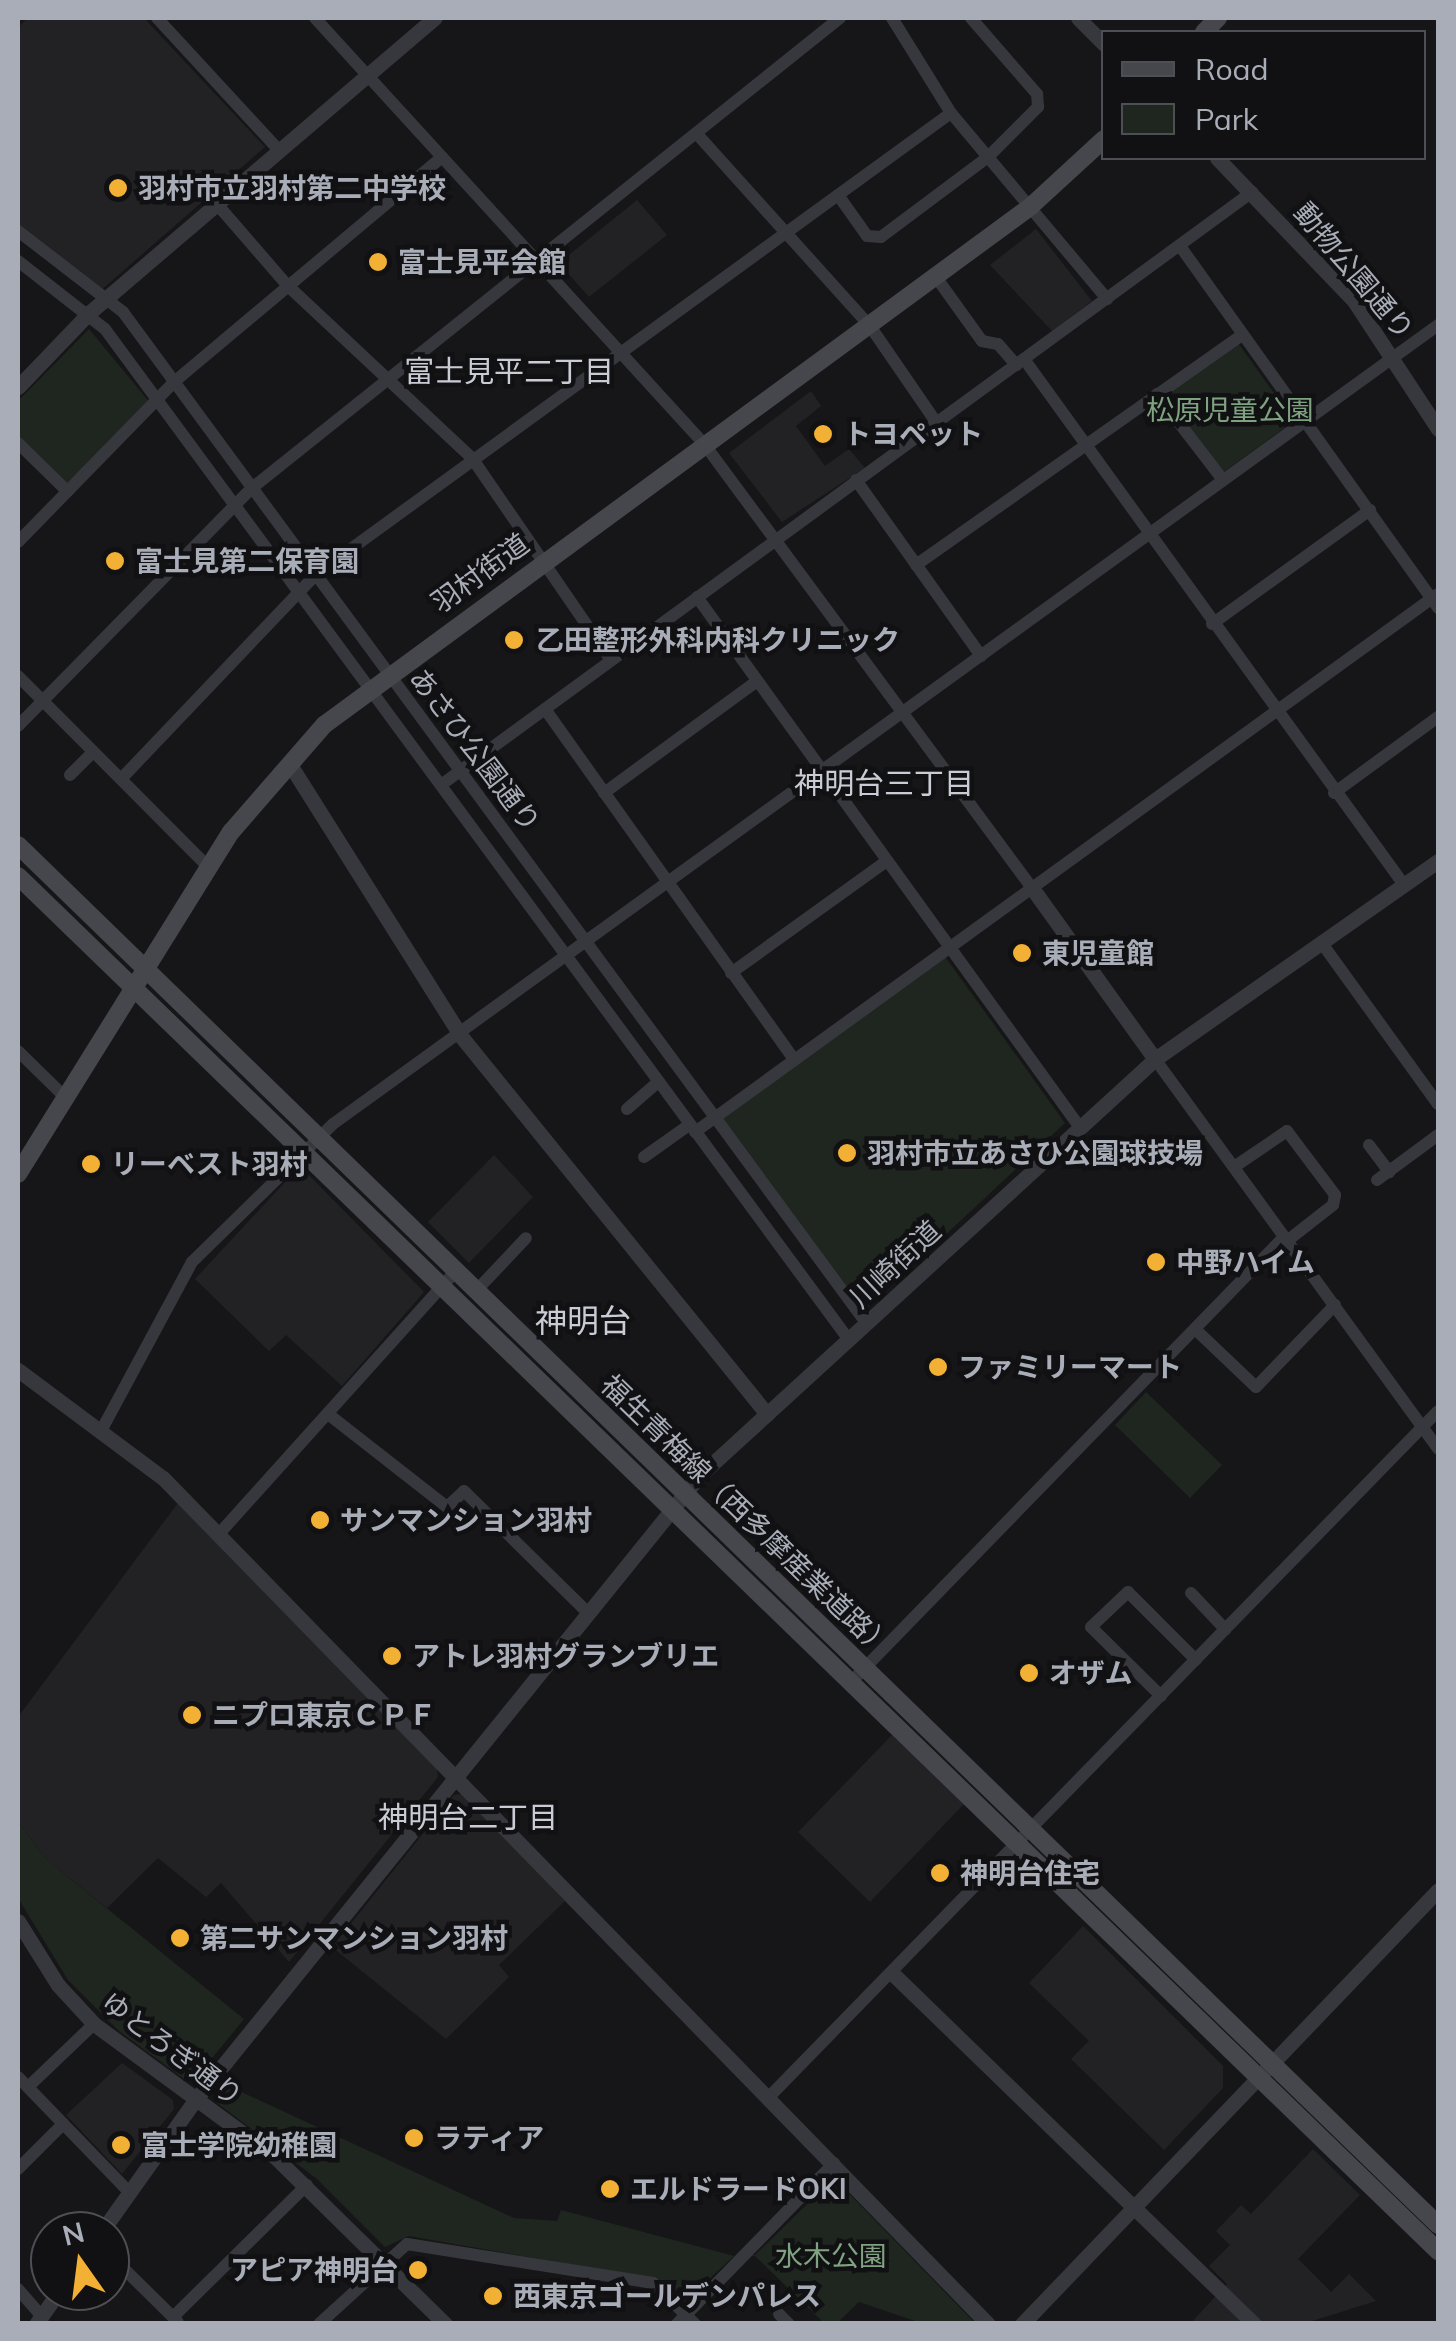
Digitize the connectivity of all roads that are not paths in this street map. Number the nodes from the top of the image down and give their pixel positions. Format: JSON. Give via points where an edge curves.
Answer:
{"nodes":[{"id":1,"x":157,"y":18,"type":"edge"},
{"id":2,"x":314,"y":18,"type":"edge"},
{"id":3,"x":434,"y":18,"type":"edge"},
{"id":4,"x":840,"y":18,"type":"edge"},
{"id":5,"x":892,"y":18,"type":"edge"},
{"id":6,"x":971,"y":18,"type":"edge"},
{"id":7,"x":1078,"y":18,"type":"edge"},
{"id":8,"x":1101,"y":41,"type":"edge"},
{"id":9,"x":368,"y":74,"type":"junction"},
{"id":10,"x":951,"y":113,"type":"junction"},
{"id":11,"x":696,"y":134,"type":"junction"},
{"id":12,"x":1101,"y":142,"type":"edge"},
{"id":13,"x":279,"y":150,"type":"junction"},
{"id":14,"x":988,"y":157,"type":"junction"},
{"id":15,"x":441,"y":158,"type":"junction"},
{"id":16,"x":1219,"y":160,"type":"edge"},
{"id":17,"x":1252,"y":192,"type":"junction"},
{"id":18,"x":838,"y":196,"type":"junction"},
{"id":19,"x":216,"y":203,"type":"junction"},
{"id":20,"x":1030,"y":208,"type":"junction"},
{"id":21,"x":18,"y":231,"type":"edge"},
{"id":22,"x":786,"y":233,"type":"junction"},
{"id":23,"x":1180,"y":246,"type":"junction"},
{"id":24,"x":535,"y":260,"type":"junction"},
{"id":25,"x":18,"y":261,"type":"edge"},
{"id":26,"x":936,"y":277,"type":"junction"},
{"id":27,"x":287,"y":285,"type":"junction"},
{"id":28,"x":106,"y":298,"type":"junction"},
{"id":29,"x":1107,"y":299,"type":"junction"},
{"id":30,"x":90,"y":313,"type":"junction"},
{"id":31,"x":1438,"y":325,"type":"edge"},
{"id":32,"x":870,"y":326,"type":"junction"},
{"id":33,"x":1242,"y":334,"type":"junction"},
{"id":34,"x":622,"y":352,"type":"junction"},
{"id":35,"x":1394,"y":356,"type":"junction"},
{"id":36,"x":1020,"y":362,"type":"junction"},
{"id":37,"x":386,"y":379,"type":"junction"},
{"id":38,"x":174,"y":382,"type":"junction"},
{"id":39,"x":18,"y":387,"type":"edge"},
{"id":40,"x":1157,"y":394,"type":"junction"},
{"id":41,"x":158,"y":400,"type":"junction"},
{"id":42,"x":1305,"y":420,"type":"junction"},
{"id":43,"x":936,"y":422,"type":"junction"},
{"id":44,"x":1438,"y":429,"type":"edge"},
{"id":45,"x":18,"y":442,"type":"edge"},
{"id":46,"x":705,"y":445,"type":"junction"},
{"id":47,"x":1085,"y":445,"type":"junction"},
{"id":48,"x":472,"y":458,"type":"junction"},
{"id":49,"x":856,"y":480,"type":"junction"},
{"id":50,"x":1223,"y":480,"type":"junction"},
{"id":51,"x":252,"y":488,"type":"junction"},
{"id":52,"x":67,"y":491,"type":"junction"},
{"id":53,"x":234,"y":504,"type":"junction"},
{"id":54,"x":1370,"y":510,"type":"junction"},
{"id":55,"x":1148,"y":534,"type":"junction"},
{"id":56,"x":774,"y":539,"type":"junction"},
{"id":57,"x":18,"y":542,"type":"edge"},
{"id":58,"x":542,"y":562,"type":"junction"},
{"id":59,"x":916,"y":565,"type":"junction"},
{"id":60,"x":316,"y":576,"type":"junction"},
{"id":61,"x":298,"y":592,"type":"junction"},
{"id":62,"x":697,"y":597,"type":"junction"},
{"id":63,"x":1437,"y":600,"type":"edge"},
{"id":64,"x":1212,"y":624,"type":"junction"},
{"id":65,"x":981,"y":656,"type":"junction"},
{"id":66,"x":610,"y":659,"type":"junction"},
{"id":67,"x":18,"y":676,"type":"edge"},
{"id":68,"x":388,"y":676,"type":"junction"},
{"id":69,"x":757,"y":681,"type":"junction"},
{"id":70,"x":370,"y":690,"type":"junction"},
{"id":71,"x":43,"y":700,"type":"junction"},
{"id":72,"x":546,"y":709,"type":"junction"},
{"id":73,"x":1274,"y":711,"type":"junction"},
{"id":74,"x":904,"y":714,"type":"junction"},
{"id":75,"x":1438,"y":718,"type":"edge"},
{"id":76,"x":18,"y":726,"type":"edge"},
{"id":77,"x":93,"y":752,"type":"junction"},
{"id":78,"x":289,"y":763,"type":"junction"},
{"id":79,"x":461,"y":772,"type":"junction"},
{"id":80,"x":823,"y":772,"type":"junction"},
{"id":81,"x":70,"y":775,"type":"dead end"},
{"id":82,"x":121,"y":779,"type":"junction"},
{"id":83,"x":442,"y":786,"type":"junction"},
{"id":84,"x":604,"y":792,"type":"junction"},
{"id":85,"x":1334,"y":792,"type":"junction"},
{"id":86,"x":18,"y":845,"type":"edge"},
{"id":87,"x":887,"y":861,"type":"junction"},
{"id":88,"x":1438,"y":861,"type":"edge"},
{"id":89,"x":208,"y":868,"type":"junction"},
{"id":90,"x":18,"y":876,"type":"edge"},
{"id":91,"x":668,"y":884,"type":"junction"},
{"id":92,"x":1404,"y":885,"type":"junction"},
{"id":93,"x":1032,"y":888,"type":"junction"},
{"id":94,"x":1321,"y":942,"type":"junction"},
{"id":95,"x":586,"y":944,"type":"junction"},
{"id":96,"x":949,"y":946,"type":"junction"},
{"id":97,"x":568,"y":958,"type":"junction"},
{"id":98,"x":147,"y":968,"type":"junction"},
{"id":99,"x":732,"y":973,"type":"junction"},
{"id":100,"x":133,"y":990,"type":"junction"},
{"id":101,"x":460,"y":1035,"type":"junction"},
{"id":102,"x":18,"y":1051,"type":"edge"},
{"id":103,"x":1154,"y":1058,"type":"junction"},
{"id":104,"x":794,"y":1060,"type":"junction"},
{"id":105,"x":657,"y":1083,"type":"junction"},
{"id":106,"x":65,"y":1097,"type":"junction"},
{"id":107,"x":1438,"y":1104,"type":"edge"},
{"id":108,"x":627,"y":1109,"type":"dead end"},
{"id":109,"x":714,"y":1118,"type":"junction"},
{"id":110,"x":1079,"y":1126,"type":"junction"},
{"id":111,"x":692,"y":1129,"type":"junction"},
{"id":112,"x":1438,"y":1135,"type":"edge"},
{"id":113,"x":311,"y":1144,"type":"junction"},
{"id":114,"x":1369,"y":1145,"type":"dead end"},
{"id":115,"x":644,"y":1157,"type":"dead end"},
{"id":116,"x":1234,"y":1167,"type":"junction"},
{"id":117,"x":18,"y":1174,"type":"edge"},
{"id":118,"x":526,"y":1238,"type":"dead end"},
{"id":119,"x":1286,"y":1239,"type":"junction"},
{"id":120,"x":449,"y":1278,"type":"junction"},
{"id":121,"x":475,"y":1292,"type":"junction"},
{"id":122,"x":1336,"y":1305,"type":"junction"},
{"id":123,"x":867,"y":1324,"type":"junction"},
{"id":124,"x":1195,"y":1328,"type":"junction"},
{"id":125,"x":849,"y":1340,"type":"junction"},
{"id":126,"x":18,"y":1370,"type":"edge"},
{"id":127,"x":1438,"y":1412,"type":"edge"},
{"id":128,"x":328,"y":1414,"type":"junction"},
{"id":129,"x":767,"y":1414,"type":"junction"},
{"id":130,"x":1423,"y":1428,"type":"junction"},
{"id":131,"x":101,"y":1431,"type":"junction"},
{"id":132,"x":1438,"y":1449,"type":"edge"},
{"id":133,"x":678,"y":1499,"type":"junction"},
{"id":134,"x":218,"y":1535,"type":"junction"},
{"id":135,"x":1190,"y":1593,"type":"dead end"},
{"id":136,"x":586,"y":1611,"type":"junction"},
{"id":137,"x":1225,"y":1629,"type":"junction"},
{"id":138,"x":1196,"y":1660,"type":"junction"},
{"id":139,"x":859,"y":1674,"type":"junction"},
{"id":140,"x":1161,"y":1696,"type":"junction"},
{"id":141,"x":454,"y":1776,"type":"junction"},
{"id":142,"x":1026,"y":1836,"type":"junction"},
{"id":143,"x":1438,"y":1890,"type":"edge"},
{"id":144,"x":18,"y":1921,"type":"edge"},
{"id":145,"x":893,"y":1974,"type":"junction"},
{"id":146,"x":94,"y":2024,"type":"junction"},
{"id":147,"x":1275,"y":2062,"type":"junction"},
{"id":148,"x":1259,"y":2077,"type":"junction"},
{"id":149,"x":22,"y":2082,"type":"edge"},
{"id":150,"x":770,"y":2097,"type":"junction"},
{"id":151,"x":195,"y":2100,"type":"junction"},
{"id":152,"x":63,"y":2124,"type":"junction"},
{"id":153,"x":834,"y":2163,"type":"junction"},
{"id":154,"x":18,"y":2169,"type":"edge"},
{"id":155,"x":307,"y":2186,"type":"junction"},
{"id":156,"x":128,"y":2191,"type":"junction"},
{"id":157,"x":1135,"y":2207,"type":"junction"},
{"id":158,"x":115,"y":2211,"type":"edge"},
{"id":159,"x":1438,"y":2225,"type":"edge"},
{"id":160,"x":1438,"y":2250,"type":"edge"},
{"id":161,"x":382,"y":2260,"type":"junction"},
{"id":162,"x":130,"y":2275,"type":"edge"},
{"id":163,"x":18,"y":2289,"type":"edge"},
{"id":164,"x":176,"y":2320,"type":"edge"},
{"id":165,"x":686,"y":2320,"type":"edge"},
{"id":166,"x":42,"y":2321,"type":"edge"},
{"id":167,"x":319,"y":2324,"type":"edge"},
{"id":168,"x":445,"y":2324,"type":"edge"},
{"id":169,"x":988,"y":2324,"type":"edge"},
{"id":170,"x":1022,"y":2324,"type":"edge"},
{"id":171,"x":1254,"y":2324,"type":"edge"}],
"edges":[{"from":1,"to":13,"type":"street"},
{"from":2,"to":9,"type":"street"},
{"from":3,"to":9,"type":"street"},
{"from":4,"to":11,"type":"street"},
{"from":5,"to":10,"type":"street"},
{"from":6,"to":14,"type":"street","via":[[1037,94],[1038,107]]},
{"from":7,"to":8,"type":"street"},
{"from":9,"to":13,"type":"street"},
{"from":9,"to":15,"type":"street"},
{"from":10,"to":14,"type":"street"},
{"from":10,"to":18,"type":"street"},
{"from":11,"to":22,"type":"street"},
{"from":11,"to":24,"type":"street"},
{"from":12,"to":20,"type":"main road","name":"羽村街道"},
{"from":13,"to":19,"type":"street"},
{"from":14,"to":18,"type":"street","via":[[881,236],[867,236]]},
{"from":14,"to":20,"type":"street"},
{"from":15,"to":24,"type":"street"},
{"from":15,"to":27,"type":"street"},
{"from":16,"to":17,"type":"street","name":"動物公園通り"},
{"from":17,"to":23,"type":"street"},
{"from":17,"to":35,"type":"street","name":"動物公園通り","via":[[1354,301]]},
{"from":18,"to":22,"type":"street"},
{"from":19,"to":27,"type":"street"},
{"from":19,"to":28,"type":"street"},
{"from":20,"to":26,"type":"main road","name":"羽村街道"},
{"from":20,"to":29,"type":"street"},
{"from":21,"to":28,"type":"street","name":"あさひ公園通り"},
{"from":22,"to":32,"type":"street"},
{"from":22,"to":34,"type":"street"},
{"from":23,"to":29,"type":"street"},
{"from":23,"to":33,"type":"street"},
{"from":24,"to":34,"type":"street"},
{"from":24,"to":37,"type":"street"},
{"from":25,"to":30,"type":"street","name":"あさひ公園通り"},
{"from":26,"to":32,"type":"main road","name":"羽村街道"},
{"from":26,"to":36,"type":"street","via":[[982,340]]},
{"from":27,"to":37,"type":"street"},
{"from":27,"to":38,"type":"street"},
{"from":28,"to":30,"type":"street"},
{"from":28,"to":38,"type":"street","name":"あさひ公園通り"},
{"from":29,"to":36,"type":"street"},
{"from":30,"to":39,"type":"street"},
{"from":30,"to":41,"type":"street","name":"あさひ公園通り"},
{"from":31,"to":35,"type":"street"},
{"from":32,"to":43,"type":"street"},
{"from":32,"to":46,"type":"main road","name":"羽村街道"},
{"from":33,"to":40,"type":"street"},
{"from":33,"to":42,"type":"street"},
{"from":34,"to":46,"type":"street"},
{"from":34,"to":48,"type":"street"},
{"from":35,"to":42,"type":"street"},
{"from":35,"to":44,"type":"street","name":"動物公園通り"},
{"from":36,"to":43,"type":"street"},
{"from":36,"to":47,"type":"street"},
{"from":37,"to":48,"type":"street"},
{"from":37,"to":51,"type":"street"},
{"from":38,"to":41,"type":"street"},
{"from":38,"to":51,"type":"street","name":"あさひ公園通り"},
{"from":40,"to":47,"type":"street"},
{"from":40,"to":50,"type":"street"},
{"from":41,"to":52,"type":"street"},
{"from":41,"to":53,"type":"street","name":"あさひ公園通り"},
{"from":42,"to":50,"type":"street"},
{"from":42,"to":54,"type":"street"},
{"from":43,"to":49,"type":"street"},
{"from":45,"to":52,"type":"street"},
{"from":46,"to":56,"type":"street"},
{"from":46,"to":58,"type":"main road","name":"羽村街道"},
{"from":47,"to":55,"type":"street"},
{"from":47,"to":59,"type":"street"},
{"from":48,"to":58,"type":"street"},
{"from":48,"to":60,"type":"street"},
{"from":49,"to":56,"type":"street"},
{"from":49,"to":59,"type":"street"},
{"from":50,"to":55,"type":"street"},
{"from":51,"to":53,"type":"street"},
{"from":51,"to":60,"type":"street","name":"あさひ公園通り"},
{"from":52,"to":57,"type":"street"},
{"from":53,"to":61,"type":"street","name":"あさひ公園通り"},
{"from":53,"to":71,"type":"street"},
{"from":54,"to":63,"type":"street"},
{"from":54,"to":64,"type":"street"},
{"from":55,"to":64,"type":"street"},
{"from":55,"to":65,"type":"street"},
{"from":56,"to":62,"type":"street"},
{"from":56,"to":74,"type":"street"},
{"from":58,"to":66,"type":"street"},
{"from":58,"to":68,"type":"main road","name":"羽村街道"},
{"from":59,"to":65,"type":"street"},
{"from":60,"to":61,"type":"street"},
{"from":60,"to":68,"type":"street","name":"あさひ公園通り"},
{"from":61,"to":70,"type":"street","name":"あさひ公園通り"},
{"from":61,"to":82,"type":"street"},
{"from":62,"to":66,"type":"street"},
{"from":62,"to":69,"type":"street"},
{"from":63,"to":73,"type":"street"},
{"from":64,"to":73,"type":"street"},
{"from":65,"to":74,"type":"street"},
{"from":66,"to":72,"type":"street"},
{"from":67,"to":71,"type":"street"},
{"from":68,"to":70,"type":"main road","name":"羽村街道"},
{"from":68,"to":79,"type":"street","name":"あさひ公園通り"},
{"from":69,"to":80,"type":"street"},
{"from":69,"to":84,"type":"street"},
{"from":70,"to":78,"type":"main road","name":"羽村街道"},
{"from":70,"to":83,"type":"street","name":"あさひ公園通り"},
{"from":71,"to":76,"type":"street"},
{"from":71,"to":77,"type":"street"},
{"from":72,"to":79,"type":"street"},
{"from":72,"to":84,"type":"street"},
{"from":73,"to":85,"type":"street"},
{"from":73,"to":93,"type":"street"},
{"from":74,"to":80,"type":"street"},
{"from":74,"to":93,"type":"street"},
{"from":75,"to":85,"type":"street"},
{"from":77,"to":81,"type":"street"},
{"from":77,"to":82,"type":"street"},
{"from":78,"to":89,"type":"main road","name":"羽村街道"},
{"from":78,"to":101,"type":"street"},
{"from":79,"to":83,"type":"street"},
{"from":79,"to":95,"type":"street","name":"あさひ公園通り"},
{"from":80,"to":87,"type":"street"},
{"from":80,"to":91,"type":"street"},
{"from":82,"to":89,"type":"street"},
{"from":83,"to":97,"type":"street","name":"あさひ公園通り"},
{"from":84,"to":91,"type":"street"},
{"from":85,"to":92,"type":"street"},
{"from":86,"to":98,"type":"main road","name":"福生青梅線（西多摩産業道路）"},
{"from":87,"to":96,"type":"street"},
{"from":87,"to":99,"type":"street"},
{"from":88,"to":92,"type":"street","name":"川崎街道"},
{"from":89,"to":98,"type":"main road","name":"羽村街道"},
{"from":90,"to":100,"type":"main road","name":"福生青梅線（西多摩産業道路）"},
{"from":91,"to":95,"type":"street"},
{"from":91,"to":99,"type":"street"},
{"from":92,"to":94,"type":"street","name":"川崎街道"},
{"from":93,"to":96,"type":"street"},
{"from":93,"to":103,"type":"street"},
{"from":94,"to":103,"type":"street","name":"川崎街道"},
{"from":94,"to":107,"type":"street"},
{"from":95,"to":97,"type":"street"},
{"from":95,"to":109,"type":"street","name":"あさひ公園通り"},
{"from":96,"to":104,"type":"street"},
{"from":96,"to":110,"type":"street"},
{"from":97,"to":101,"type":"street"},
{"from":97,"to":105,"type":"street","name":"あさひ公園通り"},
{"from":98,"to":100,"type":"main road","name":"羽村街道"},
{"from":98,"to":113,"type":"main road","name":"福生青梅線（西多摩産業道路）"},
{"from":99,"to":104,"type":"street"},
{"from":100,"to":106,"type":"main road","name":"羽村街道"},
{"from":100,"to":113,"type":"main road","name":"福生青梅線（西多摩産業道路）"},
{"from":101,"to":113,"type":"street"},
{"from":101,"to":129,"type":"street"},
{"from":102,"to":106,"type":"street"},
{"from":103,"to":110,"type":"street","name":"川崎街道"},
{"from":103,"to":116,"type":"street"},
{"from":104,"to":109,"type":"street"},
{"from":105,"to":108,"type":"street"},
{"from":105,"to":111,"type":"street","name":"あさひ公園通り"},
{"from":106,"to":117,"type":"main road","name":"羽村街道"},
{"from":109,"to":111,"type":"street"},
{"from":109,"to":123,"type":"street","name":"あさひ公園通り"},
{"from":110,"to":123,"type":"street","name":"川崎街道"},
{"from":111,"to":115,"type":"street"},
{"from":111,"to":125,"type":"street","name":"あさひ公園通り"},
{"from":112,"to":114,"type":"street","via":[[1383,1176]]},
{"from":113,"to":120,"type":"main road","name":"福生青梅線（西多摩産業道路）"},
{"from":113,"to":131,"type":"street","via":[[192,1262]]},
{"from":116,"to":119,"type":"street"},
{"from":116,"to":119,"type":"street","via":[[1287,1130],[1334,1194],[1333,1205]]},
{"from":118,"to":121,"type":"street"},
{"from":119,"to":122,"type":"street"},
{"from":119,"to":124,"type":"street"},
{"from":120,"to":121,"type":"main road","name":"福生青梅線（西多摩産業道路）"},
{"from":120,"to":128,"type":"street"},
{"from":120,"to":133,"type":"main road","name":"福生青梅線（西多摩産業道路）"},
{"from":121,"to":133,"type":"main road","name":"福生青梅線（西多摩産業道路）"},
{"from":122,"to":124,"type":"street","via":[[1256,1387]]},
{"from":122,"to":130,"type":"street"},
{"from":123,"to":125,"type":"street","name":"川崎街道"},
{"from":124,"to":139,"type":"street"},
{"from":125,"to":129,"type":"street","name":"川崎街道"},
{"from":126,"to":131,"type":"street"},
{"from":127,"to":130,"type":"street"},
{"from":128,"to":134,"type":"street"},
{"from":128,"to":136,"type":"street","via":[[447,1507],[464,1491]]},
{"from":129,"to":133,"type":"street","name":"川崎街道"},
{"from":130,"to":132,"type":"street"},
{"from":130,"to":137,"type":"street"},
{"from":131,"to":134,"type":"street","via":[[155,1470]]},
{"from":133,"to":136,"type":"street","name":"川崎街道"},
{"from":133,"to":139,"type":"main road","name":"福生青梅線（西多摩産業道路）"},
{"from":134,"to":141,"type":"street"},
{"from":135,"to":137,"type":"street"},
{"from":136,"to":141,"type":"street","name":"川崎街道"},
{"from":137,"to":138,"type":"street"},
{"from":138,"to":140,"type":"street"},
{"from":138,"to":140,"type":"street","via":[[1128,1592],[1091,1627]]},
{"from":139,"to":142,"type":"main road","name":"福生青梅線（西多摩産業道路）"},
{"from":140,"to":142,"type":"street"},
{"from":141,"to":150,"type":"street"},
{"from":141,"to":151,"type":"street","name":"川崎街道"},
{"from":142,"to":145,"type":"street"},
{"from":142,"to":147,"type":"main road","name":"福生青梅線（西多摩産業道路）"},
{"from":142,"to":148,"type":"main road","name":"福生青梅線（西多摩産業道路）"},
{"from":143,"to":147,"type":"street"},
{"from":144,"to":146,"type":"street","name":"ゆとろぎ通り","via":[[58,1985]]},
{"from":145,"to":150,"type":"street"},
{"from":145,"to":157,"type":"street"},
{"from":146,"to":149,"type":"street"},
{"from":146,"to":151,"type":"street","name":"ゆとろぎ通り"},
{"from":147,"to":148,"type":"street"},
{"from":147,"to":159,"type":"main road","name":"福生青梅線（西多摩産業道路）"},
{"from":148,"to":157,"type":"street"},
{"from":148,"to":160,"type":"main road","name":"福生青梅線（西多摩産業道路）"},
{"from":149,"to":152,"type":"street"},
{"from":150,"to":153,"type":"street"},
{"from":151,"to":155,"type":"street","name":"ゆとろぎ通り"},
{"from":151,"to":156,"type":"street"},
{"from":152,"to":154,"type":"street"},
{"from":152,"to":156,"type":"street"},
{"from":153,"to":165,"type":"street"},
{"from":153,"to":169,"type":"street"},
{"from":155,"to":161,"type":"street","name":"ゆとろぎ通り"},
{"from":155,"to":164,"type":"street"},
{"from":156,"to":158,"type":"street"},
{"from":157,"to":170,"type":"street"},
{"from":157,"to":171,"type":"street"},
{"from":161,"to":165,"type":"street","via":[[407,2244],[426,2244],[653,2283]]},
{"from":161,"to":167,"type":"street"},
{"from":161,"to":168,"type":"street","name":"ゆとろぎ通り"},
{"from":162,"to":164,"type":"street"},
{"from":163,"to":166,"type":"street"}]}
